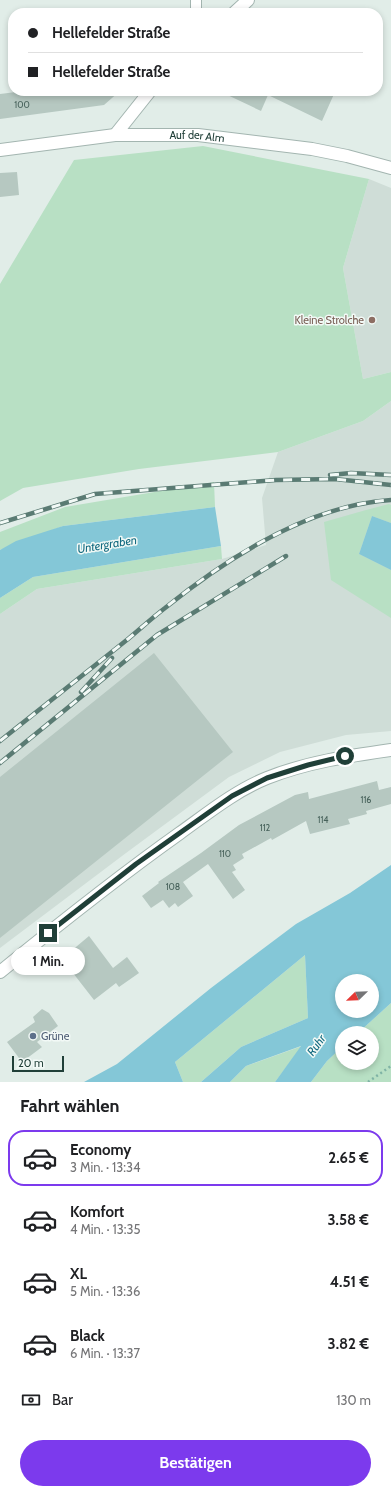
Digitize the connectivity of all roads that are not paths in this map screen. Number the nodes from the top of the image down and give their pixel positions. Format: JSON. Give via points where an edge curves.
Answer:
{"nodes":[{"id":1,"x":248,"y":0,"type":"edge"},
{"id":2,"x":239,"y":8,"type":"edge"},
{"id":3,"x":146,"y":96,"type":"edge"},
{"id":4,"x":115,"y":134,"type":"junction"},
{"id":5,"x":0,"y":150,"type":"edge"},
{"id":6,"x":391,"y":168,"type":"edge"},
{"id":7,"x":391,"y":750,"type":"edge"},
{"id":8,"x":0,"y":972,"type":"edge"}],
"edges":[{"from":1,"to":2,"type":"street"},
{"from":3,"to":4,"type":"street"},
{"from":4,"to":5,"type":"street","name":"Auf der Alm"},
{"from":4,"to":6,"type":"street","name":"Auf der Alm","via":[[198,135],[312,149]]},
{"from":7,"to":8,"type":"street","via":[[345,756],[308,765],[267,778],[232,796],[136,864]]}]}
